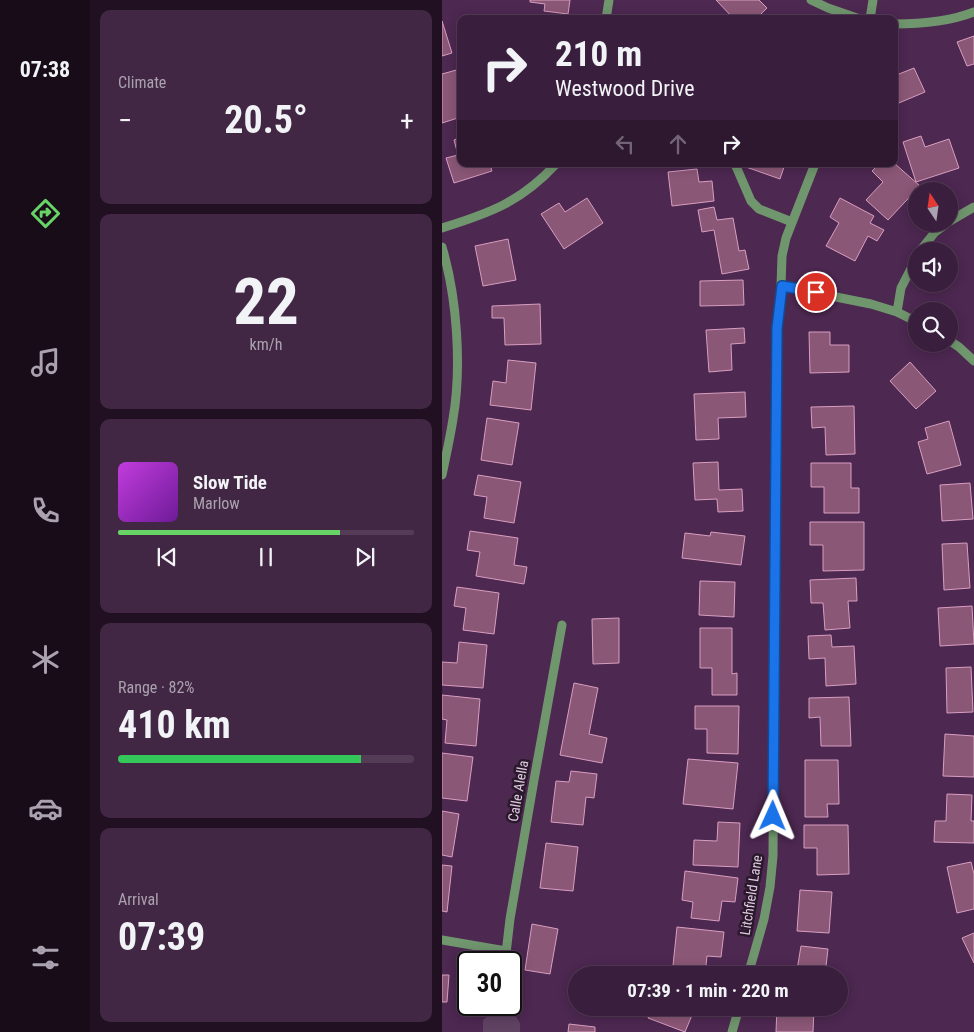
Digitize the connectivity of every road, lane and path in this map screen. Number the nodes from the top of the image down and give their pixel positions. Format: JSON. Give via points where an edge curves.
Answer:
{"nodes":[{"id":1,"x":609,"y":0,"type":"edge"},
{"id":2,"x":811,"y":0,"type":"edge"},
{"id":3,"x":873,"y":0,"type":"edge"},
{"id":4,"x":974,"y":12,"type":"edge"},
{"id":5,"x":607,"y":15,"type":"edge"},
{"id":6,"x":848,"y":15,"type":"edge"},
{"id":7,"x":871,"y":15,"type":"edge"},
{"id":8,"x":898,"y":24,"type":"edge"},
{"id":9,"x":553,"y":167,"type":"edge"},
{"id":10,"x":736,"y":167,"type":"edge"},
{"id":11,"x":814,"y":167,"type":"edge"},
{"id":12,"x":974,"y":206,"type":"edge"},
{"id":13,"x":958,"y":216,"type":"edge"},
{"id":14,"x":792,"y":222,"type":"junction"},
{"id":15,"x":442,"y":228,"type":"edge"},
{"id":16,"x":935,"y":232,"type":"edge"},
{"id":17,"x":927,"y":242,"type":"edge"},
{"id":18,"x":442,"y":247,"type":"edge"},
{"id":19,"x":908,"y":274,"type":"edge"},
{"id":20,"x":782,"y":286,"type":"junction"},
{"id":21,"x":897,"y":312,"type":"junction"},
{"id":22,"x":908,"y":318,"type":"edge"},
{"id":23,"x":958,"y":346,"type":"edge"},
{"id":24,"x":974,"y":361,"type":"edge"},
{"id":25,"x":442,"y":475,"type":"edge"},
{"id":26,"x":562,"y":625,"type":"dead end"},
{"id":27,"x":442,"y":940,"type":"edge"},
{"id":28,"x":506,"y":951,"type":"joint"},
{"id":29,"x":751,"y":966,"type":"edge"},
{"id":30,"x":737,"y":1016,"type":"edge"},
{"id":31,"x":732,"y":1032,"type":"edge"}],
"edges":[{"from":1,"to":5,"type":"street"},
{"from":2,"to":6,"type":"street"},
{"from":3,"to":7,"type":"street"},
{"from":4,"to":8,"type":"street","via":[[945,20]]},
{"from":9,"to":15,"type":"street","via":[[529,190],[506,204]]},
{"from":10,"to":14,"type":"street","via":[[751,201],[760,209]]},
{"from":11,"to":14,"type":"street","name":"Litchfield Lane"},
{"from":12,"to":13,"type":"street"},
{"from":14,"to":20,"type":"street","name":"Litchfield Lane","via":[[782,256]]},
{"from":16,"to":17,"type":"street"},
{"from":18,"to":25,"type":"street","via":[[453,298],[457,372],[454,417]]},
{"from":19,"to":21,"type":"street","via":[[901,288]]},
{"from":20,"to":21,"type":"street"},
{"from":20,"to":29,"type":"street","name":"Litchfield Lane","via":[[777,328],[773,856],[764,919]]},
{"from":21,"to":22,"type":"street"},
{"from":23,"to":24,"type":"street"},
{"from":26,"to":28,"type":"street","name":"Calle Alella"},
{"from":27,"to":28,"type":"street"},
{"from":30,"to":31,"type":"street"}]}
